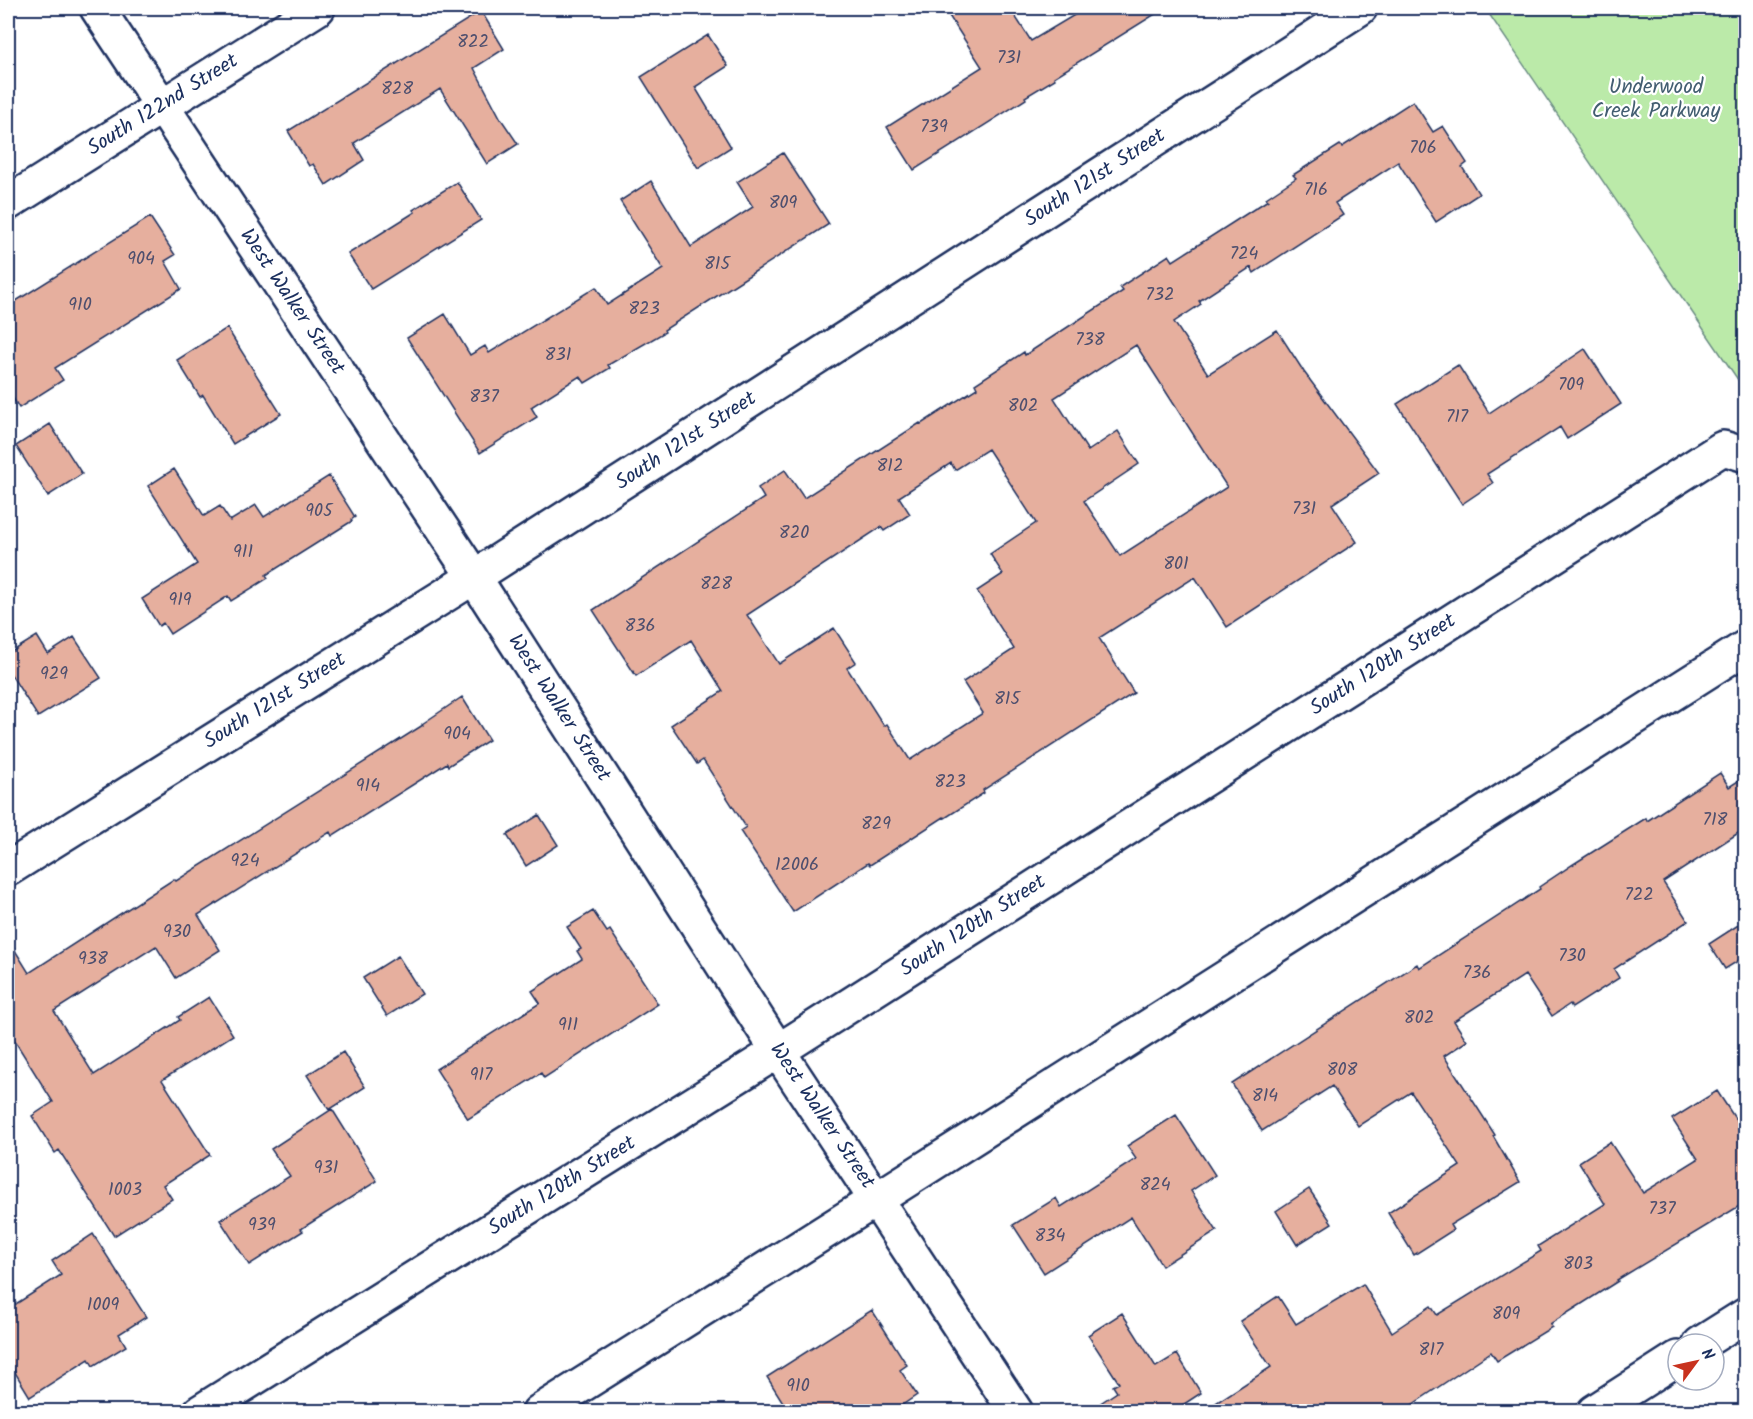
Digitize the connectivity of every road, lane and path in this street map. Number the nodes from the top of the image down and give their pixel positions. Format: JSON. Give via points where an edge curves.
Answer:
{"nodes":[{"id":1,"x":97,"y":8,"type":"edge"},
{"id":2,"x":318,"y":8,"type":"edge"},
{"id":3,"x":1360,"y":8,"type":"edge"},
{"id":4,"x":162,"y":106,"type":"junction"},
{"id":5,"x":8,"y":203,"type":"edge"},
{"id":6,"x":1746,"y":455,"type":"edge"},
{"id":7,"x":474,"y":577,"type":"junction"},
{"id":8,"x":1746,"y":647,"type":"edge"},
{"id":9,"x":8,"y":869,"type":"edge"},
{"id":10,"x":778,"y":1051,"type":"junction"},
{"id":11,"x":877,"y":1199,"type":"junction"},
{"id":12,"x":1746,"y":1315,"type":"edge"},
{"id":13,"x":1719,"y":1332,"type":"edge"},
{"id":14,"x":1666,"y":1366,"type":"edge"},
{"id":15,"x":200,"y":1412,"type":"edge"},
{"id":16,"x":539,"y":1412,"type":"edge"},
{"id":17,"x":1016,"y":1412,"type":"edge"},
{"id":18,"x":1594,"y":1412,"type":"edge"}],
"edges":[{"from":1,"to":4,"type":"street","name":"West Walker Street"},
{"from":2,"to":4,"type":"street","name":"South 122nd Street"},
{"from":3,"to":7,"type":"street","name":"South 121st Street"},
{"from":4,"to":5,"type":"street","name":"South 122nd Street"},
{"from":4,"to":7,"type":"street","name":"West Walker Street"},
{"from":6,"to":10,"type":"street","name":"South 120th Street","via":[[1723,448]]},
{"from":7,"to":9,"type":"street","name":"South 121st Street"},
{"from":7,"to":10,"type":"street","name":"West Walker Street"},
{"from":8,"to":11,"type":"street"},
{"from":10,"to":11,"type":"street","name":"West Walker Street"},
{"from":10,"to":15,"type":"street","name":"South 120th Street"},
{"from":11,"to":16,"type":"street"},
{"from":11,"to":17,"type":"street","name":"West Walker Street"},
{"from":12,"to":13,"type":"street"},
{"from":14,"to":18,"type":"street"}]}
